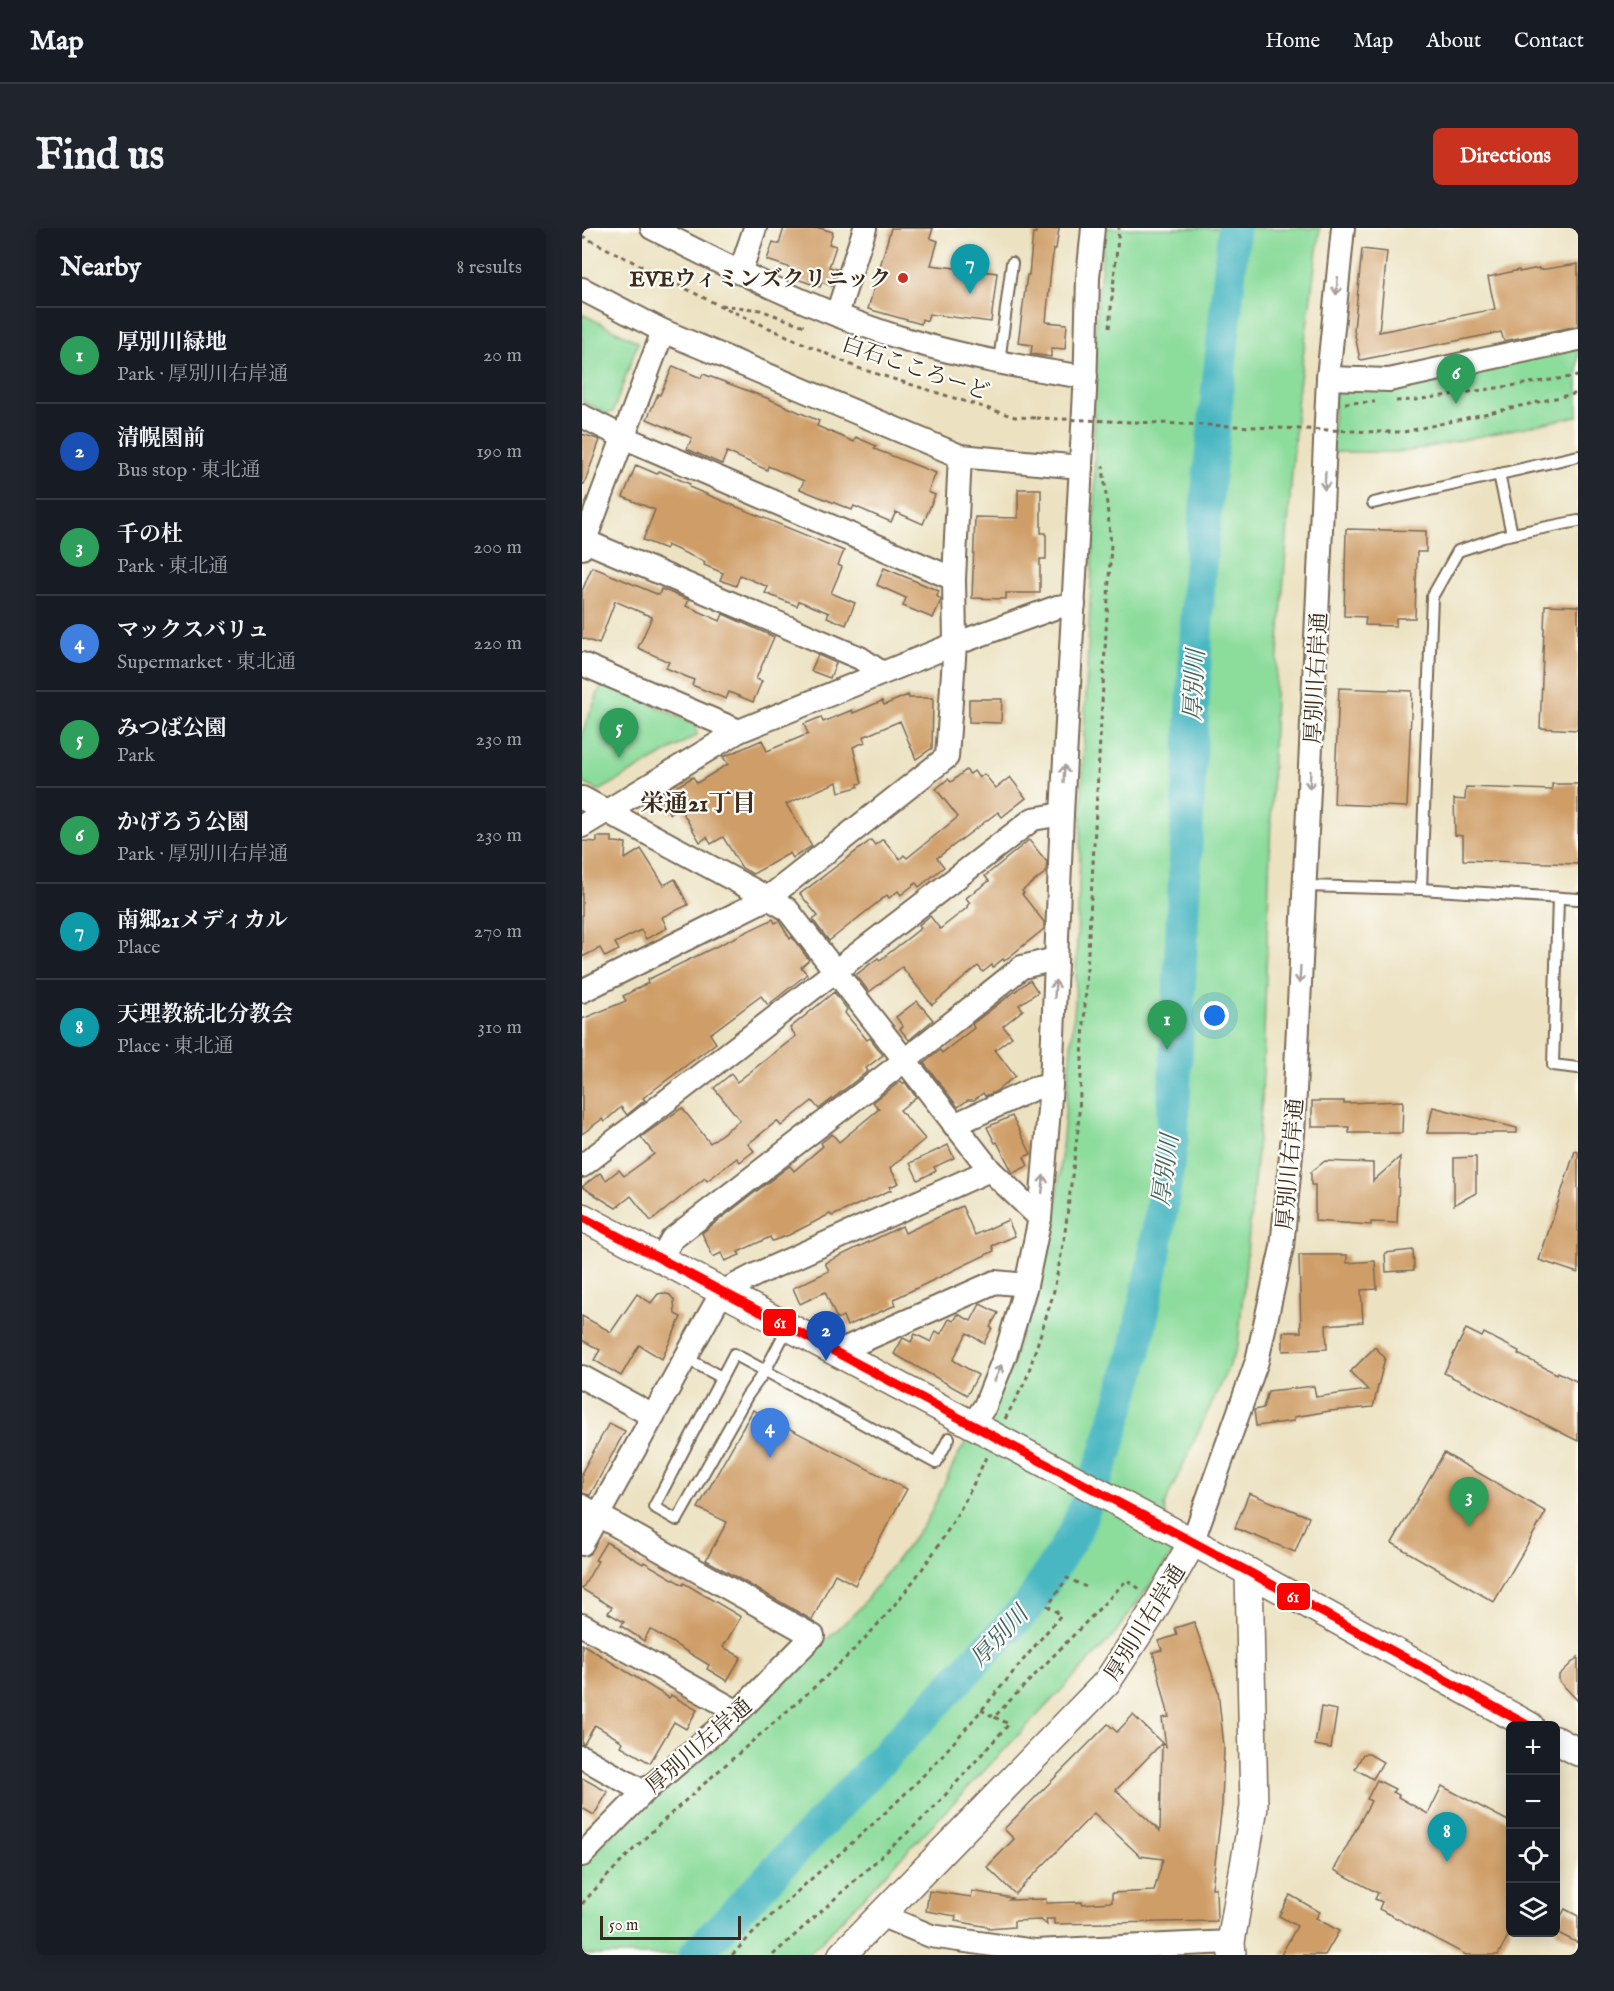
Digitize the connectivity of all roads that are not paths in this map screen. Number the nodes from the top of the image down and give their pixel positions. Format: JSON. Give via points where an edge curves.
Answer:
{"nodes":[{"id":1,"x":652,"y":228,"type":"edge"},
{"id":2,"x":755,"y":228,"type":"edge"},
{"id":3,"x":865,"y":228,"type":"edge"},
{"id":4,"x":1094,"y":228,"type":"edge"},
{"id":5,"x":1342,"y":228,"type":"edge"},
{"id":6,"x":1012,"y":263,"type":"dead end"},
{"id":7,"x":740,"y":273,"type":"junction"},
{"id":8,"x":582,"y":289,"type":"edge"},
{"id":9,"x":837,"y":314,"type":"junction"},
{"id":10,"x":663,"y":331,"type":"junction"},
{"id":11,"x":1578,"y":339,"type":"edge"},
{"id":12,"x":999,"y":362,"type":"junction"},
{"id":13,"x":1086,"y":377,"type":"junction"},
{"id":14,"x":1328,"y":378,"type":"junction"},
{"id":15,"x":582,"y":416,"type":"edge"},
{"id":16,"x":623,"y":437,"type":"junction"},
{"id":17,"x":960,"y":456,"type":"junction"},
{"id":18,"x":1578,"y":456,"type":"edge"},
{"id":19,"x":1092,"y":465,"type":"junction"},
{"id":20,"x":1499,"y":474,"type":"junction"},
{"id":21,"x":1373,"y":503,"type":"dead end"},
{"id":22,"x":1578,"y":521,"type":"edge"},
{"id":23,"x":1512,"y":534,"type":"junction"},
{"id":24,"x":583,"y":544,"type":"edge"},
{"id":25,"x":954,"y":579,"type":"junction"},
{"id":26,"x":1074,"y":606,"type":"junction"},
{"id":27,"x":954,"y":644,"type":"junction"},
{"id":28,"x":582,"y":663,"type":"edge"},
{"id":29,"x":882,"y":673,"type":"junction"},
{"id":30,"x":739,"y":731,"type":"junction"},
{"id":31,"x":582,"y":798,"type":"edge"},
{"id":32,"x":606,"y":811,"type":"junction"},
{"id":33,"x":1062,"y":814,"type":"junction"},
{"id":34,"x":582,"y":826,"type":"edge"},
{"id":35,"x":1304,"y":886,"type":"junction"},
{"id":36,"x":1421,"y":889,"type":"junction"},
{"id":37,"x":768,"y":898,"type":"junction"},
{"id":38,"x":1558,"y":898,"type":"junction"},
{"id":39,"x":1578,"y":899,"type":"edge"},
{"id":40,"x":1056,"y":959,"type":"junction"},
{"id":41,"x":836,"y":971,"type":"junction"},
{"id":42,"x":582,"y":992,"type":"edge"},
{"id":43,"x":904,"y":1060,"type":"junction"},
{"id":44,"x":1578,"y":1068,"type":"edge"},
{"id":45,"x":1051,"y":1085,"type":"junction"},
{"id":46,"x":954,"y":1125,"type":"junction"},
{"id":47,"x":582,"y":1166,"type":"edge"},
{"id":48,"x":990,"y":1170,"type":"junction"},
{"id":49,"x":582,"y":1217,"type":"edge"},
{"id":50,"x":1040,"y":1218,"type":"junction"},
{"id":51,"x":660,"y":1258,"type":"junction"},
{"id":52,"x":1026,"y":1285,"type":"junction"},
{"id":53,"x":722,"y":1292,"type":"junction"},
{"id":54,"x":788,"y":1326,"type":"junction"},
{"id":55,"x":837,"y":1352,"type":"junction"},
{"id":56,"x":686,"y":1358,"type":"junction"},
{"id":57,"x":765,"y":1371,"type":"junction"},
{"id":58,"x":582,"y":1377,"type":"edge"},
{"id":59,"x":721,"y":1377,"type":"junction"},
{"id":60,"x":653,"y":1416,"type":"junction"},
{"id":61,"x":989,"y":1434,"type":"junction"},
{"id":62,"x":949,"y":1438,"type":"dead end"},
{"id":63,"x":590,"y":1511,"type":"edge"},
{"id":64,"x":1192,"y":1543,"type":"junction"},
{"id":65,"x":582,"y":1544,"type":"edge"},
{"id":66,"x":1250,"y":1572,"type":"junction"},
{"id":67,"x":582,"y":1625,"type":"edge"},
{"id":68,"x":738,"y":1712,"type":"junction"},
{"id":69,"x":1523,"y":1721,"type":"edge"},
{"id":70,"x":1560,"y":1742,"type":"edge"},
{"id":71,"x":1578,"y":1752,"type":"edge"},
{"id":72,"x":582,"y":1757,"type":"edge"},
{"id":73,"x":644,"y":1792,"type":"junction"},
{"id":74,"x":582,"y":1855,"type":"edge"},
{"id":75,"x":880,"y":1915,"type":"junction"},
{"id":76,"x":927,"y":1946,"type":"edge"},
{"id":77,"x":1231,"y":1948,"type":"edge"},
{"id":78,"x":1159,"y":1950,"type":"edge"},
{"id":79,"x":1035,"y":1953,"type":"edge"},
{"id":80,"x":842,"y":1955,"type":"edge"}],
"edges":[{"from":1,"to":7,"type":"street"},
{"from":2,"to":7,"type":"street"},
{"from":3,"to":9,"type":"street"},
{"from":4,"to":13,"type":"street","via":[[1088,278]]},
{"from":5,"to":14,"type":"street","name":"厚別川右岸通","one_way":true},
{"from":6,"to":12,"type":"lane"},
{"from":7,"to":9,"type":"street"},
{"from":8,"to":10,"type":"street"},
{"from":9,"to":12,"type":"street","via":[[899,337]]},
{"from":10,"to":16,"type":"street"},
{"from":10,"to":17,"type":"street"},
{"from":11,"to":14,"type":"street","via":[[1389,380]]},
{"from":12,"to":13,"type":"street"},
{"from":13,"to":19,"type":"street"},
{"from":14,"to":35,"type":"street","name":"厚別川右岸通","one_way":true},
{"from":15,"to":16,"type":"street"},
{"from":16,"to":24,"type":"street"},
{"from":16,"to":25,"type":"street"},
{"from":17,"to":19,"type":"street"},
{"from":17,"to":25,"type":"street"},
{"from":18,"to":20,"type":"lane"},
{"from":19,"to":26,"type":"street"},
{"from":20,"to":21,"type":"lane"},
{"from":20,"to":23,"type":"lane"},
{"from":22,"to":23,"type":"lane"},
{"from":23,"to":36,"type":"lane","via":[[1458,550],[1432,597]]},
{"from":24,"to":29,"type":"street","via":[[860,658]]},
{"from":25,"to":27,"type":"street"},
{"from":26,"to":27,"type":"street","via":[[1057,607]]},
{"from":33,"to":26,"type":"street","one_way":true},
{"from":27,"to":29,"type":"street"},
{"from":27,"to":37,"type":"street","via":[[947,757]]},
{"from":28,"to":30,"type":"street"},
{"from":29,"to":30,"type":"street"},
{"from":30,"to":32,"type":"street"},
{"from":31,"to":32,"type":"street"},
{"from":32,"to":34,"type":"street"},
{"from":32,"to":37,"type":"street"},
{"from":33,"to":40,"type":"street"},
{"from":33,"to":41,"type":"street","via":[[1033,819]]},
{"from":35,"to":36,"type":"lane"},
{"from":35,"to":64,"type":"street","name":"厚別川右岸通","one_way":true,"via":[[1293,1134],[1282,1247],[1257,1361]]},
{"from":36,"to":38,"type":"lane"},
{"from":37,"to":41,"type":"street","via":[[787,909]]},
{"from":37,"to":42,"type":"street"},
{"from":38,"to":39,"type":"lane"},
{"from":38,"to":44,"type":"lane","via":[[1553,1065]]},
{"from":40,"to":43,"type":"street","via":[[1022,967]]},
{"from":45,"to":40,"type":"street","one_way":true},
{"from":41,"to":43,"type":"street"},
{"from":41,"to":47,"type":"street"},
{"from":43,"to":46,"type":"street"},
{"from":43,"to":51,"type":"street","via":[[672,1239]]},
{"from":45,"to":46,"type":"street","via":[[1033,1089]]},
{"from":50,"to":45,"type":"street","one_way":true},
{"from":46,"to":48,"type":"street"},
{"from":48,"to":50,"type":"street"},
{"from":48,"to":53,"type":"street"},
{"from":49,"to":51,"type":"street"},
{"from":50,"to":52,"type":"street"},
{"from":51,"to":53,"type":"street"},
{"from":52,"to":55,"type":"street","via":[[995,1282]]},
{"from":61,"to":52,"type":"street","one_way":true,"via":[[985,1406]]},
{"from":53,"to":54,"type":"street"},
{"from":53,"to":56,"type":"street"},
{"from":54,"to":55,"type":"street"},
{"from":54,"to":57,"type":"lane"},
{"from":55,"to":61,"type":"street"},
{"from":56,"to":59,"type":"lane"},
{"from":56,"to":60,"type":"street"},
{"from":57,"to":59,"type":"lane","via":[[734,1354]]},
{"from":57,"to":59,"type":"lane","via":[[676,1520],[654,1507]]},
{"from":57,"to":62,"type":"lane","via":[[936,1463]]},
{"from":58,"to":60,"type":"street"},
{"from":60,"to":63,"type":"street"},
{"from":61,"to":64,"type":"street"},
{"from":63,"to":65,"type":"street"},
{"from":63,"to":68,"type":"street","name":"厚別川左岸通","via":[[813,1636]]},
{"from":64,"to":66,"type":"street"},
{"from":64,"to":75,"type":"street","name":"厚別川右岸通","via":[[1107,1682]]},
{"from":66,"to":69,"type":"street"},
{"from":66,"to":77,"type":"street","via":[[1254,1807]]},
{"from":67,"to":68,"type":"street"},
{"from":68,"to":73,"type":"street","name":"厚別川左岸通"},
{"from":70,"to":71,"type":"street"},
{"from":72,"to":73,"type":"street"},
{"from":73,"to":74,"type":"street","name":"厚別川左岸通"},
{"from":75,"to":76,"type":"street"},
{"from":75,"to":80,"type":"street","name":"厚別川右岸通"},
{"from":76,"to":79,"type":"street"},
{"from":77,"to":78,"type":"street"},
{"from":78,"to":79,"type":"street"}]}
